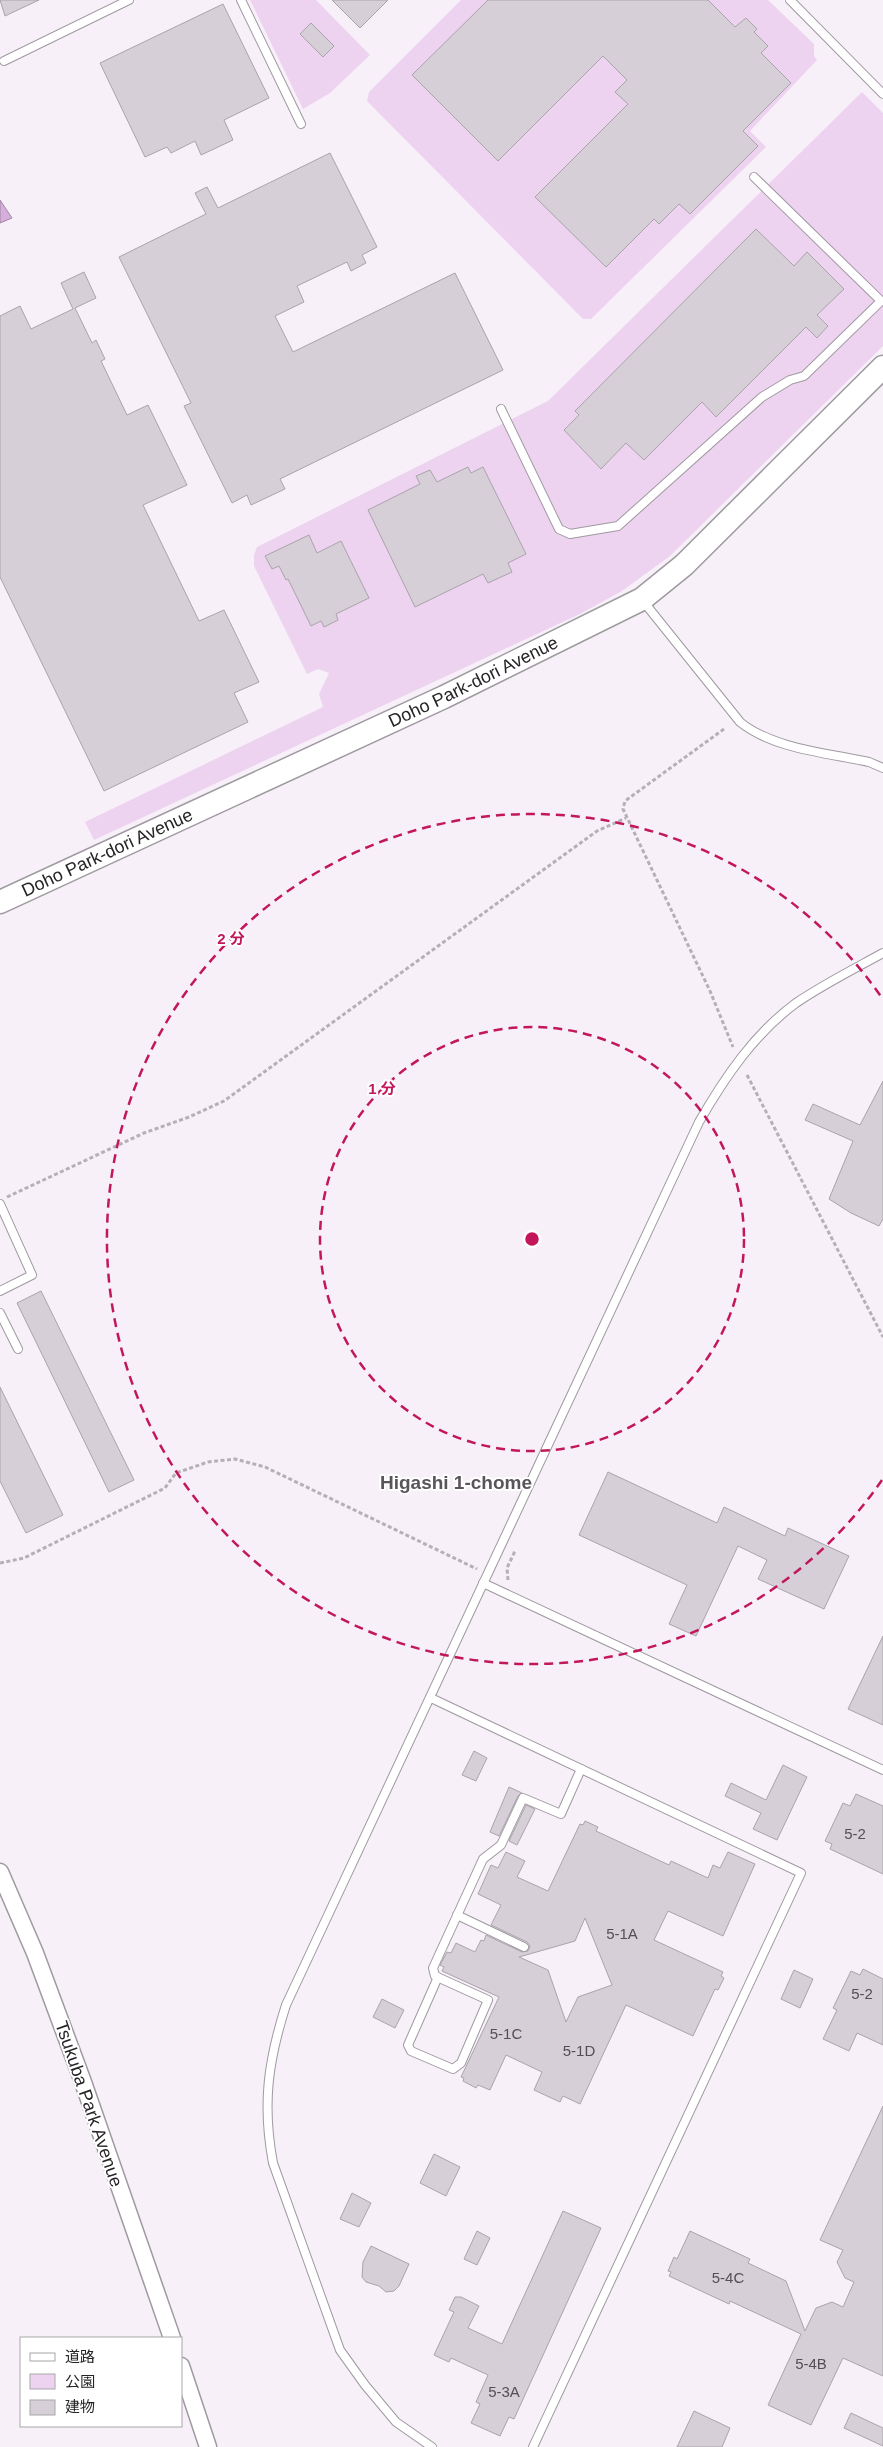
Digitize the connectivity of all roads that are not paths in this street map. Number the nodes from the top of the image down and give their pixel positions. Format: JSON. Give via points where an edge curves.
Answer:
{"nodes":[{"id":1,"x":129,"y":0,"type":"edge"},
{"id":2,"x":241,"y":0,"type":"edge"},
{"id":3,"x":790,"y":0,"type":"edge"},
{"id":4,"x":4,"y":61,"type":"dead end"},
{"id":5,"x":883,"y":94,"type":"edge"},
{"id":6,"x":301,"y":124,"type":"dead end"},
{"id":7,"x":754,"y":177,"type":"dead end"},
{"id":8,"x":883,"y":367,"type":"edge"},
{"id":9,"x":501,"y":409,"type":"dead end"},
{"id":10,"x":642,"y":599,"type":"junction"},
{"id":11,"x":883,"y":768,"type":"edge"},
{"id":12,"x":0,"y":902,"type":"edge"},
{"id":13,"x":883,"y":953,"type":"edge"},
{"id":14,"x":0,"y":1202,"type":"edge"},
{"id":15,"x":0,"y":1291,"type":"edge"},
{"id":16,"x":0,"y":1313,"type":"edge"},
{"id":17,"x":18,"y":1349,"type":"dead end"},
{"id":18,"x":483,"y":1584,"type":"junction"},
{"id":19,"x":430,"y":1698,"type":"junction"},
{"id":20,"x":581,"y":1769,"type":"junction"},
{"id":21,"x":883,"y":1770,"type":"edge"},
{"id":22,"x":0,"y":1872,"type":"edge"},
{"id":23,"x":457,"y":1915,"type":"junction"},
{"id":24,"x":524,"y":1947,"type":"dead end"},
{"id":25,"x":438,"y":1977,"type":"junction"},
{"id":26,"x":172,"y":2337,"type":"edge"},
{"id":27,"x":182,"y":2369,"type":"edge"},
{"id":28,"x":208,"y":2447,"type":"edge"},
{"id":29,"x":432,"y":2447,"type":"edge"},
{"id":30,"x":533,"y":2447,"type":"edge"}],
"edges":[{"from":1,"to":4,"type":"lane"},
{"from":2,"to":6,"type":"lane"},
{"from":3,"to":5,"type":"lane"},
{"from":7,"to":9,"type":"lane","via":[[881,301],[804,376],[790,380],[762,397],[618,526],[570,534],[559,529]]},
{"from":8,"to":10,"type":"street","name":"Doho Park-dori Avenue","via":[[684,565]]},
{"from":10,"to":11,"type":"lane","via":[[740,722],[752,732],[768,740],[869,762]]},
{"from":10,"to":12,"type":"street","name":"Doho Park-dori Avenue","via":[[444,697]]},
{"from":13,"to":18,"type":"lane","via":[[819,988],[772,1023],[714,1096]]},
{"from":14,"to":15,"type":"lane","via":[[32,1275]]},
{"from":16,"to":17,"type":"lane"},
{"from":18,"to":19,"type":"lane"},
{"from":18,"to":21,"type":"lane"},
{"from":19,"to":20,"type":"lane"},
{"from":19,"to":29,"type":"lane","via":[[286,2005],[266,2089],[268,2140],[273,2163],[340,2350],[364,2385],[396,2422]]},
{"from":20,"to":23,"type":"lane","via":[[561,1814],[523,1798],[501,1845],[483,1859]]},
{"from":20,"to":30,"type":"lane","via":[[802,1873]]},
{"from":22,"to":26,"type":"street","name":"Tsukuba Park Avenue","via":[[35,1953],[76,2063]]},
{"from":23,"to":24,"type":"lane"},
{"from":23,"to":25,"type":"lane","via":[[433,1968]]},
{"from":25,"to":25,"type":"lane","via":[[488,2000],[461,2063],[453,2069],[411,2051],[408,2045]]},
{"from":27,"to":28,"type":"street"}]}
